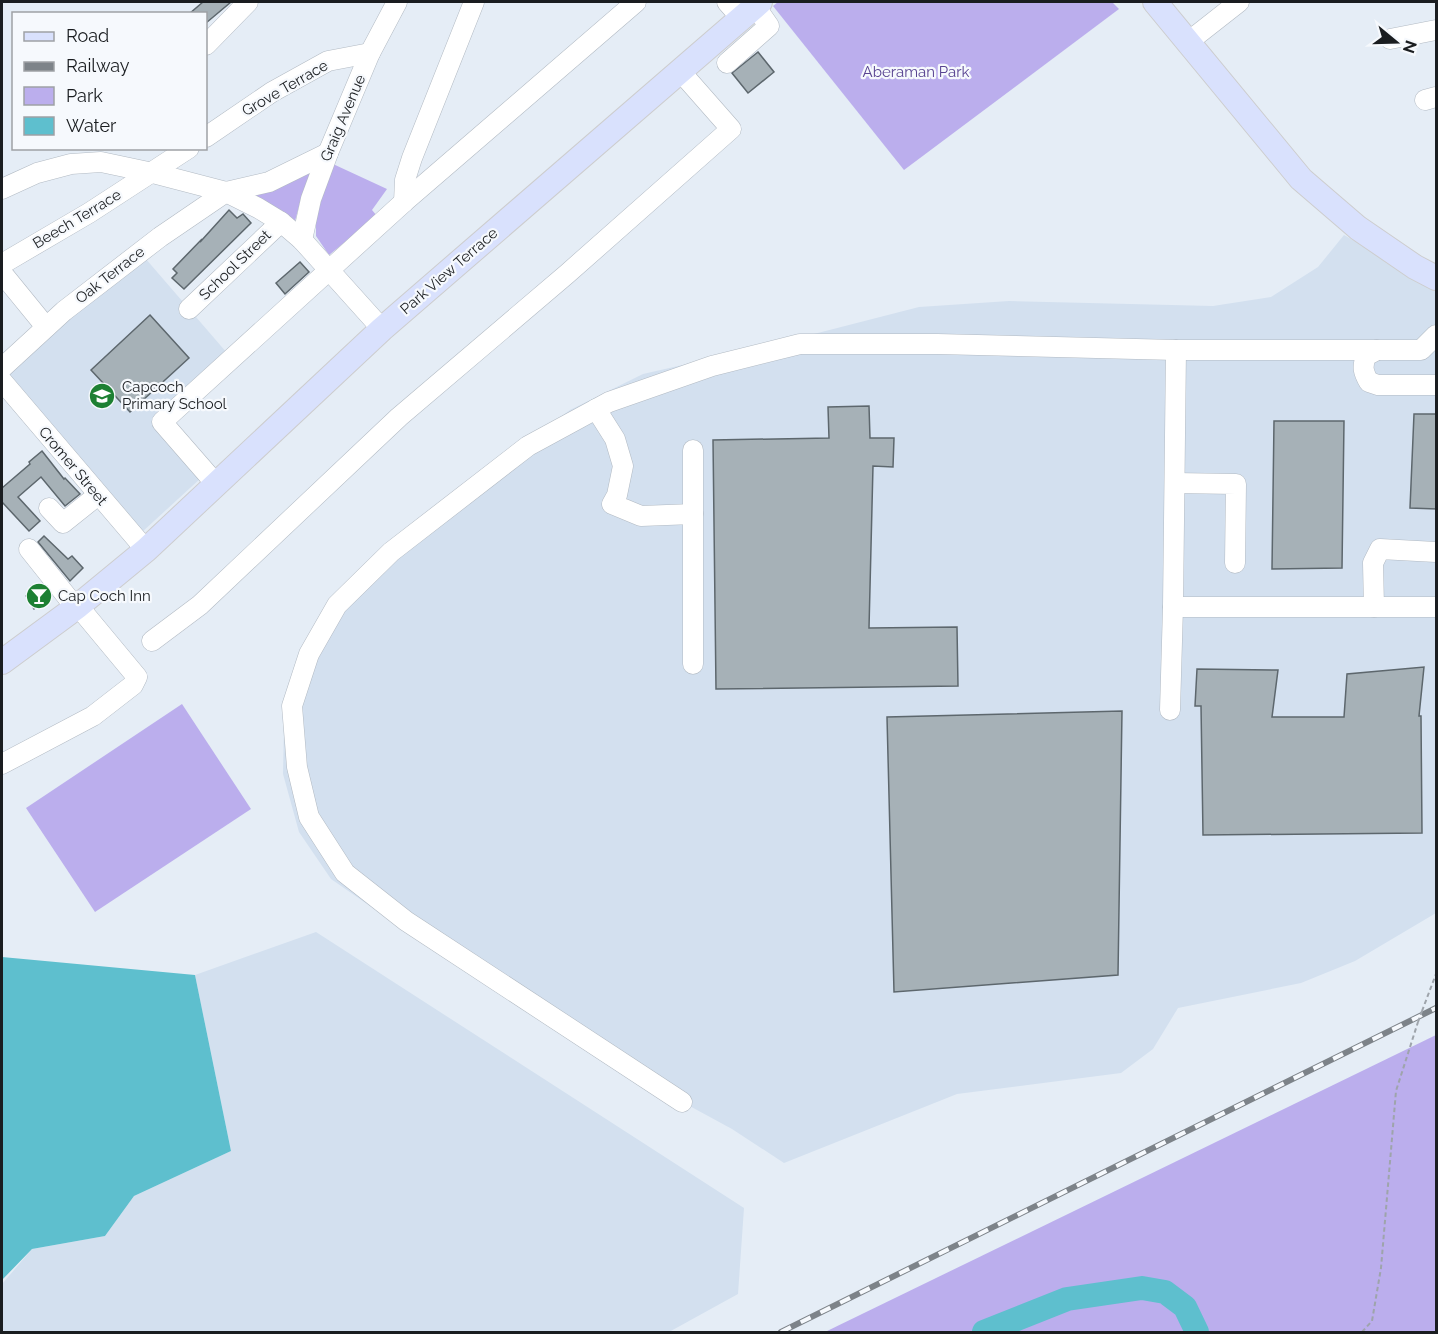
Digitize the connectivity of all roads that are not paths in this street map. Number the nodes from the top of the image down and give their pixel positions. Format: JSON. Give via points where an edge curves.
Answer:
{"nodes":[{"id":1,"x":248,"y":2,"type":"edge"},
{"id":2,"x":397,"y":2,"type":"edge"},
{"id":3,"x":474,"y":2,"type":"edge"},
{"id":4,"x":636,"y":2,"type":"edge"},
{"id":5,"x":1155,"y":2,"type":"edge"},
{"id":6,"x":1239,"y":2,"type":"edge"},
{"id":7,"x":746,"y":7,"type":"edge"},
{"id":8,"x":1437,"y":30,"type":"edge"},
{"id":9,"x":1390,"y":39,"type":"dead end"},
{"id":10,"x":1188,"y":42,"type":"junction"},
{"id":11,"x":207,"y":44,"type":"edge"},
{"id":12,"x":370,"y":53,"type":"junction"},
{"id":13,"x":727,"y":63,"type":"dead end"},
{"id":14,"x":680,"y":71,"type":"junction"},
{"id":15,"x":207,"y":136,"type":"edge"},
{"id":16,"x":87,"y":150,"type":"edge"},
{"id":17,"x":186,"y":150,"type":"edge"},
{"id":18,"x":328,"y":153,"type":"junction"},
{"id":19,"x":71,"y":164,"type":"junction"},
{"id":20,"x":153,"y":173,"type":"junction"},
{"id":21,"x":2,"y":189,"type":"edge"},
{"id":22,"x":226,"y":192,"type":"junction"},
{"id":23,"x":404,"y":202,"type":"junction"},
{"id":24,"x":281,"y":222,"type":"junction"},
{"id":25,"x":302,"y":240,"type":"junction"},
{"id":26,"x":2,"y":264,"type":"edge"},
{"id":27,"x":329,"y":271,"type":"junction"},
{"id":28,"x":2,"y":273,"type":"edge"},
{"id":29,"x":1437,"y":278,"type":"edge"},
{"id":30,"x":189,"y":309,"type":"dead end"},
{"id":31,"x":46,"y":327,"type":"junction"},
{"id":32,"x":382,"y":329,"type":"junction"},
{"id":33,"x":1437,"y":335,"type":"edge"},
{"id":34,"x":1176,"y":350,"type":"junction"},
{"id":35,"x":1377,"y":350,"type":"junction"},
{"id":36,"x":2,"y":368,"type":"edge"},
{"id":37,"x":2,"y":381,"type":"edge"},
{"id":38,"x":1437,"y":385,"type":"edge"},
{"id":39,"x":597,"y":409,"type":"junction"},
{"id":40,"x":693,"y":450,"type":"dead end"},
{"id":41,"x":1175,"y":483,"type":"junction"},
{"id":42,"x":216,"y":484,"type":"junction"},
{"id":43,"x":98,"y":495,"type":"junction"},
{"id":44,"x":49,"y":508,"type":"dead end"},
{"id":45,"x":693,"y":514,"type":"junction"},
{"id":46,"x":29,"y":549,"type":"dead end"},
{"id":47,"x":146,"y":550,"type":"junction"},
{"id":48,"x":1437,"y":552,"type":"edge"},
{"id":49,"x":1235,"y":563,"type":"dead end"},
{"id":50,"x":77,"y":607,"type":"junction"},
{"id":51,"x":1173,"y":607,"type":"junction"},
{"id":52,"x":1374,"y":607,"type":"junction"},
{"id":53,"x":1437,"y":607,"type":"edge"},
{"id":54,"x":152,"y":641,"type":"dead end"},
{"id":55,"x":2,"y":662,"type":"edge"},
{"id":56,"x":693,"y":664,"type":"dead end"},
{"id":57,"x":1170,"y":710,"type":"dead end"},
{"id":58,"x":2,"y":764,"type":"edge"},
{"id":59,"x":682,"y":1102,"type":"dead end"}],
"edges":[{"from":1,"to":11,"type":"street"},
{"from":2,"to":12,"type":"street","name":"Graig Avenue"},
{"from":3,"to":23,"type":"street","via":[[412,158]]},
{"from":4,"to":23,"type":"street"},
{"from":5,"to":10,"type":"main road"},
{"from":6,"to":10,"type":"street"},
{"from":7,"to":13,"type":"street","via":[[769,26]]},
{"from":7,"to":14,"type":"main road","name":"Park View Terrace"},
{"from":8,"to":9,"type":"street"},
{"from":10,"to":29,"type":"main road","via":[[1301,179],[1358,228]]},
{"from":12,"to":15,"type":"street","name":"Grove Terrace","via":[[328,62],[272,92]]},
{"from":12,"to":18,"type":"street","name":"Graig Avenue"},
{"from":14,"to":32,"type":"main road","name":"Park View Terrace"},
{"from":14,"to":54,"type":"street","via":[[731,129],[399,417],[200,605]]},
{"from":16,"to":19,"type":"street"},
{"from":17,"to":20,"type":"street"},
{"from":18,"to":22,"type":"street","via":[[269,182]]},
{"from":18,"to":25,"type":"street","name":"Graig Avenue","via":[[311,199]]},
{"from":19,"to":20,"type":"street","via":[[101,162]]},
{"from":19,"to":21,"type":"street","via":[[37,173]]},
{"from":20,"to":22,"type":"street"},
{"from":20,"to":26,"type":"street","name":"Beech Terrace"},
{"from":22,"to":24,"type":"street"},
{"from":22,"to":31,"type":"street","name":"Oak Terrace","via":[[160,237]]},
{"from":23,"to":27,"type":"street"},
{"from":24,"to":25,"type":"street"},
{"from":24,"to":30,"type":"street","name":"School Street"},
{"from":25,"to":27,"type":"street"},
{"from":27,"to":32,"type":"street"},
{"from":27,"to":42,"type":"street","via":[[162,422]]},
{"from":28,"to":31,"type":"street"},
{"from":31,"to":36,"type":"street","name":"Oak Terrace"},
{"from":32,"to":42,"type":"main road","name":"Park View Terrace"},
{"from":33,"to":35,"type":"street","via":[[1420,350]]},
{"from":34,"to":35,"type":"street"},
{"from":34,"to":39,"type":"street","via":[[800,344],[712,366]]},
{"from":34,"to":41,"type":"street"},
{"from":35,"to":38,"type":"street","via":[[1366,356],[1363,365],[1369,382]]},
{"from":37,"to":43,"type":"street","name":"Cromer Street"},
{"from":39,"to":45,"type":"street","via":[[615,439],[623,466],[612,504],[641,516]]},
{"from":39,"to":59,"type":"street","via":[[528,446],[391,552],[337,605],[309,654],[292,706],[297,767],[309,817],[345,873],[406,921]]},
{"from":40,"to":45,"type":"street"},
{"from":41,"to":49,"type":"street","via":[[1236,484]]},
{"from":41,"to":51,"type":"street"},
{"from":42,"to":47,"type":"main road","name":"Park View Terrace"},
{"from":43,"to":44,"type":"street","via":[[63,523]]},
{"from":43,"to":47,"type":"street","name":"Cromer Street"},
{"from":45,"to":56,"type":"street"},
{"from":46,"to":50,"type":"street"},
{"from":47,"to":50,"type":"main road","name":"Park View Terrace"},
{"from":48,"to":52,"type":"street","via":[[1380,549],[1373,563]]},
{"from":50,"to":55,"type":"main road","name":"Park View Terrace"},
{"from":50,"to":58,"type":"street","via":[[137,677],[133,685],[93,716]]},
{"from":51,"to":52,"type":"street"},
{"from":51,"to":57,"type":"street"},
{"from":52,"to":53,"type":"street"}]}
